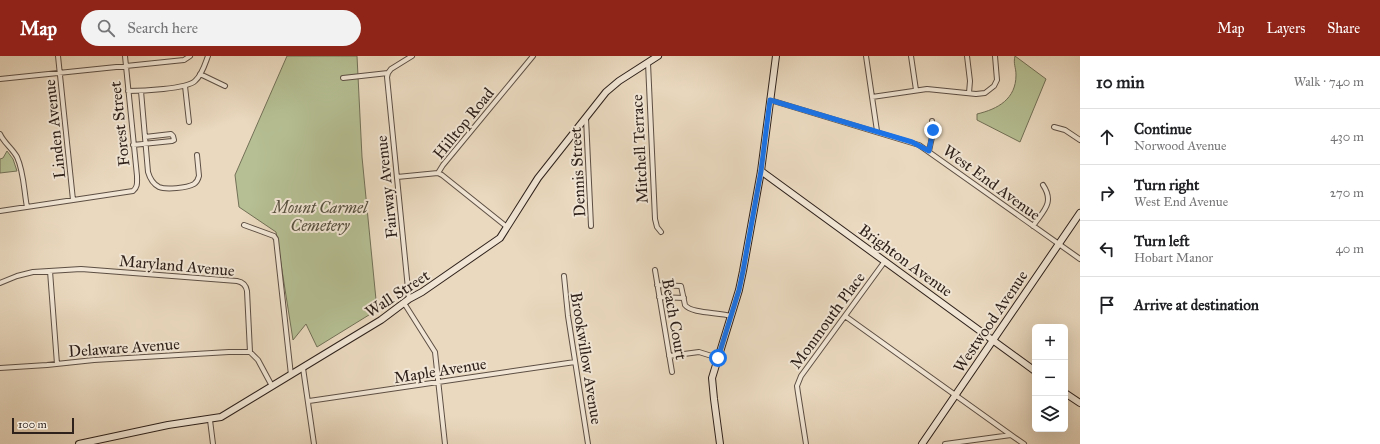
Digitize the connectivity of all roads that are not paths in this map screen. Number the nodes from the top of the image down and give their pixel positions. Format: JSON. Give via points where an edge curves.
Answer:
{"nodes":[{"id":1,"x":58,"y":56,"type":"edge"},
{"id":2,"x":125,"y":56,"type":"edge"},
{"id":3,"x":190,"y":56,"type":"edge"},
{"id":4,"x":208,"y":56,"type":"edge"},
{"id":5,"x":412,"y":56,"type":"edge"},
{"id":6,"x":533,"y":56,"type":"edge"},
{"id":7,"x":658,"y":56,"type":"edge"},
{"id":8,"x":776,"y":56,"type":"edge"},
{"id":9,"x":866,"y":56,"type":"edge"},
{"id":10,"x":911,"y":56,"type":"edge"},
{"id":11,"x":967,"y":56,"type":"edge"},
{"id":12,"x":995,"y":56,"type":"edge"},
{"id":13,"x":648,"y":63,"type":"junction"},
{"id":14,"x":126,"y":66,"type":"junction"},
{"id":15,"x":60,"y":72,"type":"junction"},
{"id":16,"x":388,"y":73,"type":"junction"},
{"id":17,"x":200,"y":74,"type":"junction"},
{"id":18,"x":343,"y":78,"type":"dead end"},
{"id":19,"x":0,"y":79,"type":"edge"},
{"id":20,"x":185,"y":86,"type":"junction"},
{"id":21,"x":225,"y":86,"type":"dead end"},
{"id":22,"x":916,"y":90,"type":"junction"},
{"id":23,"x":128,"y":91,"type":"junction"},
{"id":24,"x":141,"y":91,"type":"junction"},
{"id":25,"x":969,"y":93,"type":"junction"},
{"id":26,"x":872,"y":97,"type":"junction"},
{"id":27,"x":770,"y":100,"type":"junction"},
{"id":28,"x":586,"y":118,"type":"junction"},
{"id":29,"x":932,"y":121,"type":"dead end"},
{"id":30,"x":189,"y":122,"type":"dead end"},
{"id":31,"x":1054,"y":127,"type":"dead end"},
{"id":32,"x":876,"y":131,"type":"junction"},
{"id":33,"x":0,"y":134,"type":"edge"},
{"id":34,"x":145,"y":137,"type":"junction"},
{"id":35,"x":1080,"y":140,"type":"edge"},
{"id":36,"x":146,"y":144,"type":"junction"},
{"id":37,"x":134,"y":145,"type":"junction"},
{"id":38,"x":929,"y":151,"type":"junction"},
{"id":39,"x":197,"y":155,"type":"dead end"},
{"id":40,"x":761,"y":171,"type":"junction"},
{"id":41,"x":438,"y":173,"type":"junction"},
{"id":42,"x":397,"y":177,"type":"junction"},
{"id":43,"x":1043,"y":185,"type":"dead end"},
{"id":44,"x":73,"y":200,"type":"junction"},
{"id":45,"x":27,"y":207,"type":"junction"},
{"id":46,"x":0,"y":212,"type":"edge"},
{"id":47,"x":1080,"y":213,"type":"edge"},
{"id":48,"x":244,"y":225,"type":"dead end"},
{"id":49,"x":591,"y":226,"type":"dead end"},
{"id":50,"x":1032,"y":226,"type":"junction"},
{"id":51,"x":507,"y":227,"type":"junction"},
{"id":52,"x":662,"y":232,"type":"dead end"},
{"id":53,"x":1058,"y":243,"type":"junction"},
{"id":54,"x":1080,"y":259,"type":"edge"},
{"id":55,"x":885,"y":261,"type":"junction"},
{"id":56,"x":655,"y":270,"type":"dead end"},
{"id":57,"x":50,"y":271,"type":"junction"},
{"id":58,"x":564,"y":276,"type":"dead end"},
{"id":59,"x":0,"y":283,"type":"edge"},
{"id":60,"x":657,"y":285,"type":"junction"},
{"id":61,"x":659,"y":296,"type":"junction"},
{"id":62,"x":684,"y":298,"type":"junction"},
{"id":63,"x":407,"y":301,"type":"junction"},
{"id":64,"x":731,"y":316,"type":"junction"},
{"id":65,"x":845,"y":316,"type":"junction"},
{"id":66,"x":993,"y":340,"type":"junction"},
{"id":67,"x":250,"y":352,"type":"junction"},
{"id":68,"x":670,"y":356,"type":"junction"},
{"id":69,"x":718,"y":358,"type":"junction"},
{"id":70,"x":575,"y":362,"type":"junction"},
{"id":71,"x":57,"y":364,"type":"junction"},
{"id":72,"x":0,"y":368,"type":"edge"},
{"id":73,"x":303,"y":368,"type":"junction"},
{"id":74,"x":1032,"y":369,"type":"edge"},
{"id":75,"x":672,"y":372,"type":"dead end"},
{"id":76,"x":291,"y":376,"type":"junction"},
{"id":77,"x":439,"y":383,"type":"junction"},
{"id":78,"x":272,"y":386,"type":"junction"},
{"id":79,"x":956,"y":395,"type":"junction"},
{"id":80,"x":1068,"y":395,"type":"edge"},
{"id":81,"x":308,"y":402,"type":"junction"},
{"id":82,"x":1080,"y":404,"type":"edge"},
{"id":83,"x":210,"y":420,"type":"junction"},
{"id":84,"x":1011,"y":435,"type":"junction"},
{"id":85,"x":97,"y":442,"type":"edge"},
{"id":86,"x":79,"y":444,"type":"edge"},
{"id":87,"x":213,"y":444,"type":"edge"},
{"id":88,"x":314,"y":444,"type":"edge"},
{"id":89,"x":445,"y":444,"type":"edge"},
{"id":90,"x":588,"y":444,"type":"edge"},
{"id":91,"x":720,"y":444,"type":"edge"},
{"id":92,"x":806,"y":444,"type":"edge"},
{"id":93,"x":922,"y":444,"type":"edge"},
{"id":94,"x":945,"y":444,"type":"edge"},
{"id":95,"x":1024,"y":444,"type":"edge"}],
"edges":[{"from":1,"to":15,"type":"street","name":"Linden Avenue"},
{"from":2,"to":14,"type":"street","name":"Forest Street"},
{"from":3,"to":14,"type":"street","via":[[184,60]]},
{"from":4,"to":17,"type":"street"},
{"from":5,"to":16,"type":"street"},
{"from":6,"to":41,"type":"street","name":"Hilltop Road"},
{"from":7,"to":13,"type":"street","name":"Wall Street"},
{"from":8,"to":27,"type":"street"},
{"from":9,"to":26,"type":"street"},
{"from":10,"to":22,"type":"street"},
{"from":11,"to":25,"type":"street"},
{"from":12,"to":25,"type":"street","via":[[998,76],[994,86],[985,93]]},
{"from":13,"to":28,"type":"street","name":"Wall Street","via":[[612,85]]},
{"from":13,"to":52,"type":"street","name":"Mitchell Terrace","via":[[655,219],[657,227]]},
{"from":14,"to":15,"type":"street"},
{"from":14,"to":23,"type":"street","name":"Forest Street"},
{"from":15,"to":19,"type":"street"},
{"from":15,"to":44,"type":"street","name":"Linden Avenue"},
{"from":16,"to":18,"type":"street"},
{"from":16,"to":42,"type":"street","name":"Fairway Avenue"},
{"from":17,"to":20,"type":"street","via":[[196,81]]},
{"from":17,"to":21,"type":"street"},
{"from":20,"to":24,"type":"street"},
{"from":20,"to":30,"type":"street"},
{"from":22,"to":25,"type":"street"},
{"from":22,"to":26,"type":"street"},
{"from":23,"to":24,"type":"street"},
{"from":23,"to":37,"type":"street","name":"Forest Street"},
{"from":24,"to":34,"type":"street"},
{"from":26,"to":32,"type":"street"},
{"from":27,"to":32,"type":"street","name":"West End Avenue"},
{"from":27,"to":40,"type":"street"},
{"from":28,"to":49,"type":"street","name":"Dennis Street"},
{"from":28,"to":51,"type":"street","name":"Wall Street","via":[[538,178]]},
{"from":29,"to":38,"type":"street"},
{"from":31,"to":35,"type":"street","via":[[1065,130]]},
{"from":32,"to":38,"type":"street","name":"West End Avenue","via":[[912,142]]},
{"from":33,"to":45,"type":"street","via":[[18,161]]},
{"from":34,"to":36,"type":"street"},
{"from":34,"to":36,"type":"street","via":[[171,134],[174,140]]},
{"from":36,"to":37,"type":"street"},
{"from":36,"to":39,"type":"street","via":[[149,176],[154,183],[163,188],[186,186],[196,182],[199,174]]},
{"from":37,"to":44,"type":"street","name":"Forest Street","via":[[137,186],[133,191]]},
{"from":38,"to":50,"type":"street","name":"West End Avenue"},
{"from":40,"to":55,"type":"street","name":"Brighton Avenue"},
{"from":40,"to":64,"type":"street","via":[[743,271]]},
{"from":41,"to":42,"type":"street","name":"Hilltop Road"},
{"from":41,"to":51,"type":"street"},
{"from":42,"to":63,"type":"street","name":"Fairway Avenue"},
{"from":43,"to":50,"type":"street","via":[[1048,194],[1048,203]]},
{"from":44,"to":45,"type":"street"},
{"from":45,"to":46,"type":"street"},
{"from":47,"to":53,"type":"street","name":"Westwood Avenue"},
{"from":48,"to":76,"type":"street","via":[[276,239]]},
{"from":50,"to":53,"type":"street","name":"West End Avenue"},
{"from":51,"to":63,"type":"street","name":"Wall Street","via":[[500,238],[490,246]]},
{"from":53,"to":54,"type":"street","name":"West End Avenue"},
{"from":53,"to":66,"type":"street","name":"Westwood Avenue"},
{"from":55,"to":65,"type":"street","name":"Monmouth Place"},
{"from":55,"to":66,"type":"street","name":"Brighton Avenue"},
{"from":56,"to":60,"type":"street","name":"Beach Court"},
{"from":57,"to":59,"type":"street","name":"Maryland Avenue","via":[[24,274]]},
{"from":57,"to":67,"type":"street","name":"Maryland Avenue","via":[[86,269],[242,282],[246,291]]},
{"from":57,"to":71,"type":"street"},
{"from":58,"to":70,"type":"street","name":"Brookwillow Avenue"},
{"from":60,"to":61,"type":"street","name":"Beach Court"},
{"from":60,"to":62,"type":"street","via":[[681,286]]},
{"from":61,"to":62,"type":"street"},
{"from":61,"to":68,"type":"street","name":"Beach Court"},
{"from":62,"to":64,"type":"street","via":[[686,307],[692,310]]},
{"from":63,"to":73,"type":"street","name":"Wall Street"},
{"from":63,"to":77,"type":"street","via":[[436,355]]},
{"from":64,"to":69,"type":"street"},
{"from":65,"to":79,"type":"street"},
{"from":65,"to":92,"type":"street","name":"Monmouth Place","via":[[799,380],[798,393]]},
{"from":66,"to":74,"type":"street","name":"Brighton Avenue"},
{"from":66,"to":79,"type":"street","name":"Westwood Avenue"},
{"from":67,"to":71,"type":"street","name":"Delaware Avenue","via":[[102,359]]},
{"from":67,"to":78,"type":"street","via":[[258,360]]},
{"from":68,"to":69,"type":"street","via":[[699,352]]},
{"from":68,"to":75,"type":"street","name":"Beach Court"},
{"from":69,"to":91,"type":"street","via":[[712,384]]},
{"from":70,"to":77,"type":"street","name":"Maple Avenue"},
{"from":70,"to":90,"type":"street","name":"Brookwillow Avenue"},
{"from":71,"to":72,"type":"street","name":"Delaware Avenue"},
{"from":73,"to":76,"type":"street","name":"Wall Street"},
{"from":73,"to":81,"type":"street"},
{"from":76,"to":78,"type":"street","name":"Wall Street"},
{"from":77,"to":81,"type":"street","name":"Maple Avenue"},
{"from":77,"to":89,"type":"street"},
{"from":78,"to":83,"type":"street","name":"Wall Street","via":[[221,417]]},
{"from":79,"to":84,"type":"street"},
{"from":79,"to":93,"type":"street","name":"Westwood Avenue"},
{"from":80,"to":82,"type":"street"},
{"from":81,"to":88,"type":"street"},
{"from":83,"to":85,"type":"street","name":"Wall Street","via":[[168,425]]},
{"from":83,"to":87,"type":"street"},
{"from":84,"to":94,"type":"street"},
{"from":84,"to":95,"type":"street"},
{"from":85,"to":86,"type":"street","name":"Wall Street"}]}
